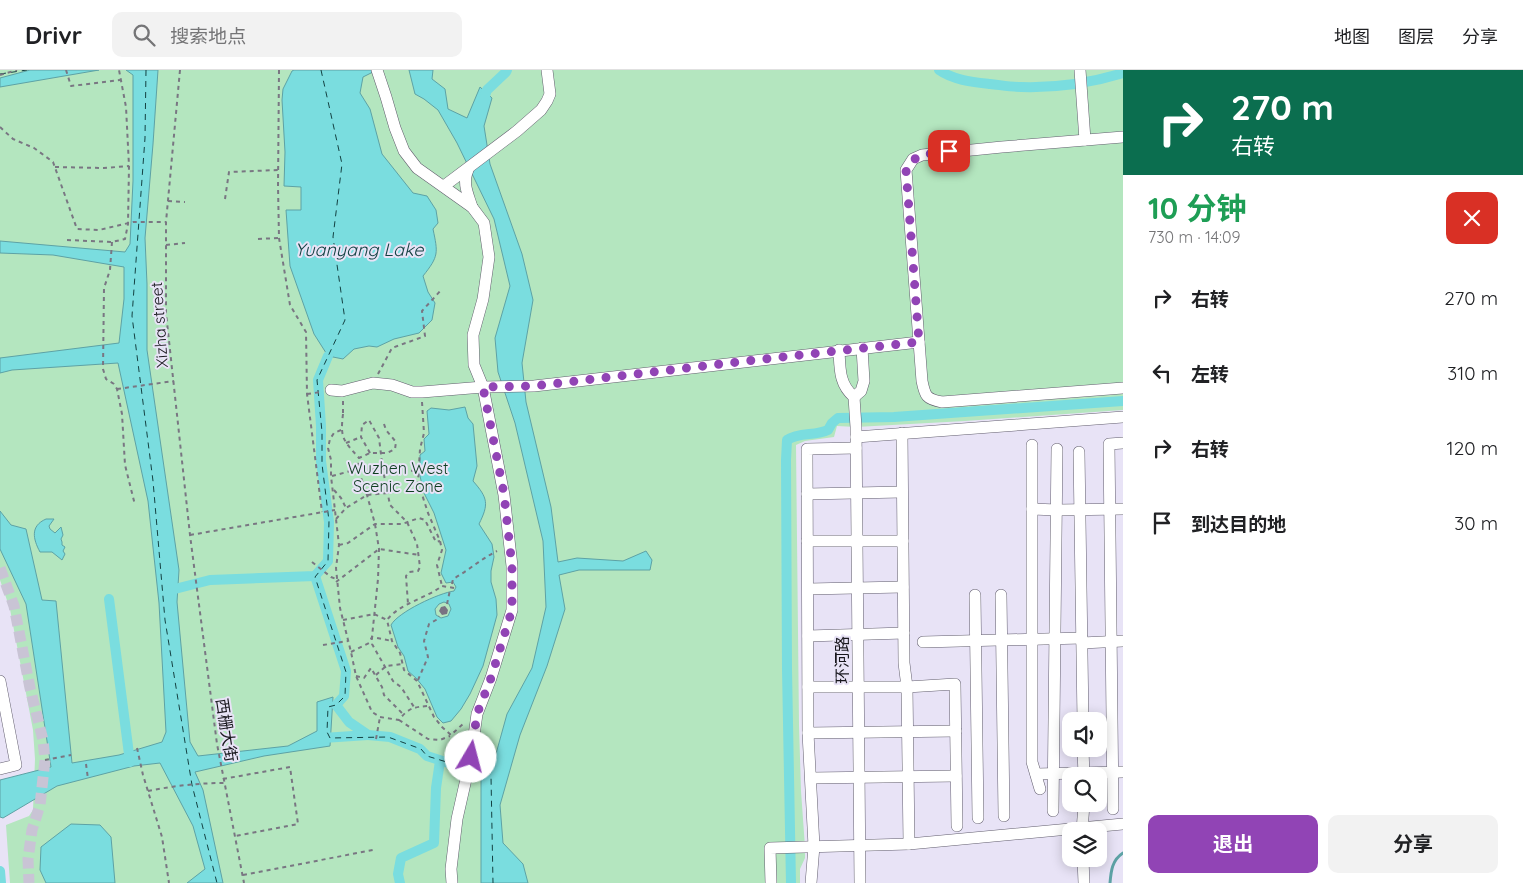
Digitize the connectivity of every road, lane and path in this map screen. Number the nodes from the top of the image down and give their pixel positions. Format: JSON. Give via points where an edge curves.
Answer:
{"nodes":[{"id":1,"x":17,"y":70,"type":"edge"},
{"id":2,"x":66,"y":70,"type":"edge"},
{"id":3,"x":118,"y":70,"type":"edge"},
{"id":4,"x":180,"y":70,"type":"edge"},
{"id":5,"x":279,"y":70,"type":"edge"},
{"id":6,"x":547,"y":70,"type":"edge"},
{"id":7,"x":1080,"y":70,"type":"edge"},
{"id":8,"x":378,"y":74,"type":"edge"},
{"id":9,"x":0,"y":75,"type":"edge"},
{"id":10,"x":120,"y":80,"type":"junction"},
{"id":11,"x":0,"y":127,"type":"edge"},
{"id":12,"x":1123,"y":137,"type":"edge"},
{"id":13,"x":1085,"y":140,"type":"junction"},
{"id":14,"x":129,"y":166,"type":"junction"},
{"id":15,"x":55,"y":167,"type":"junction"},
{"id":16,"x":278,"y":170,"type":"junction"},
{"id":17,"x":468,"y":170,"type":"junction"},
{"id":18,"x":444,"y":186,"type":"junction"},
{"id":19,"x":225,"y":199,"type":"dead end"},
{"id":20,"x":168,"y":201,"type":"junction"},
{"id":21,"x":185,"y":202,"type":"dead end"},
{"id":22,"x":472,"y":206,"type":"junction"},
{"id":23,"x":166,"y":222,"type":"junction"},
{"id":24,"x":128,"y":224,"type":"junction"},
{"id":25,"x":279,"y":238,"type":"junction"},
{"id":26,"x":258,"y":239,"type":"dead end"},
{"id":27,"x":67,"y":240,"type":"dead end"},
{"id":28,"x":112,"y":242,"type":"junction"},
{"id":29,"x":185,"y":243,"type":"dead end"},
{"id":30,"x":166,"y":245,"type":"junction"},
{"id":31,"x":442,"y":289,"type":"dead end"},
{"id":32,"x":919,"y":342,"type":"junction"},
{"id":33,"x":862,"y":348,"type":"junction"},
{"id":34,"x":839,"y":350,"type":"junction"},
{"id":35,"x":174,"y":382,"type":"junction"},
{"id":36,"x":373,"y":383,"type":"junction"},
{"id":37,"x":483,"y":387,"type":"junction"},
{"id":38,"x":1123,"y":388,"type":"edge"},
{"id":39,"x":117,"y":389,"type":"junction"},
{"id":40,"x":337,"y":390,"type":"junction"},
{"id":41,"x":422,"y":392,"type":"junction"},
{"id":42,"x":307,"y":394,"type":"junction"},
{"id":43,"x":854,"y":397,"type":"junction"},
{"id":44,"x":1123,"y":417,"type":"edge"},
{"id":45,"x":384,"y":424,"type":"dead end"},
{"id":46,"x":341,"y":430,"type":"junction"},
{"id":47,"x":902,"y":433,"type":"junction"},
{"id":48,"x":362,"y":437,"type":"junction"},
{"id":49,"x":856,"y":437,"type":"junction"},
{"id":50,"x":346,"y":443,"type":"junction"},
{"id":51,"x":1123,"y":443,"type":"edge"},
{"id":52,"x":1032,"y":445,"type":"dead end"},
{"id":53,"x":1057,"y":449,"type":"dead end"},
{"id":54,"x":1079,"y":452,"type":"dead end"},
{"id":55,"x":370,"y":453,"type":"junction"},
{"id":56,"x":380,"y":453,"type":"junction"},
{"id":57,"x":359,"y":458,"type":"junction"},
{"id":58,"x":358,"y":469,"type":"junction"},
{"id":59,"x":383,"y":470,"type":"junction"},
{"id":60,"x":419,"y":470,"type":"junction"},
{"id":61,"x":331,"y":476,"type":"junction"},
{"id":62,"x":333,"y":490,"type":"junction"},
{"id":63,"x":902,"y":492,"type":"junction"},
{"id":64,"x":388,"y":493,"type":"junction"},
{"id":65,"x":857,"y":493,"type":"junction"},
{"id":66,"x":807,"y":494,"type":"junction"},
{"id":67,"x":367,"y":495,"type":"junction"},
{"id":68,"x":135,"y":505,"type":"dead end"},
{"id":69,"x":346,"y":508,"type":"junction"},
{"id":70,"x":1032,"y":509,"type":"junction"},
{"id":71,"x":1123,"y":509,"type":"edge"},
{"id":72,"x":333,"y":510,"type":"junction"},
{"id":73,"x":1057,"y":510,"type":"junction"},
{"id":74,"x":1080,"y":510,"type":"junction"},
{"id":75,"x":1110,"y":510,"type":"junction"},
{"id":76,"x":322,"y":512,"type":"junction"},
{"id":77,"x":336,"y":519,"type":"junction"},
{"id":78,"x":407,"y":522,"type":"junction"},
{"id":79,"x":375,"y":524,"type":"junction"},
{"id":80,"x":190,"y":535,"type":"junction"},
{"id":81,"x":440,"y":541,"type":"junction"},
{"id":82,"x":807,"y":541,"type":"junction"},
{"id":83,"x":857,"y":541,"type":"junction"},
{"id":84,"x":903,"y":541,"type":"junction"},
{"id":85,"x":339,"y":545,"type":"junction"},
{"id":86,"x":379,"y":549,"type":"junction"},
{"id":87,"x":497,"y":551,"type":"dead end"},
{"id":88,"x":419,"y":555,"type":"junction"},
{"id":89,"x":312,"y":562,"type":"dead end"},
{"id":90,"x":195,"y":578,"type":"joint"},
{"id":91,"x":336,"y":580,"type":"junction"},
{"id":92,"x":452,"y":584,"type":"dead end"},
{"id":93,"x":442,"y":586,"type":"junction"},
{"id":94,"x":904,"y":587,"type":"junction"},
{"id":95,"x":454,"y":588,"type":"dead end"},
{"id":96,"x":857,"y":588,"type":"junction"},
{"id":97,"x":808,"y":589,"type":"junction"},
{"id":98,"x":450,"y":590,"type":"dead end"},
{"id":99,"x":975,"y":595,"type":"dead end"},
{"id":100,"x":1001,"y":595,"type":"dead end"},
{"id":101,"x":408,"y":604,"type":"junction"},
{"id":102,"x":447,"y":604,"type":"dead end"},
{"id":103,"x":374,"y":614,"type":"junction"},
{"id":104,"x":439,"y":616,"type":"dead end"},
{"id":105,"x":343,"y":620,"type":"junction"},
{"id":106,"x":387,"y":620,"type":"junction"},
{"id":107,"x":904,"y":633,"type":"junction"},
{"id":108,"x":858,"y":634,"type":"junction"},
{"id":109,"x":808,"y":636,"type":"junction"},
{"id":110,"x":372,"y":638,"type":"junction"},
{"id":111,"x":1032,"y":639,"type":"junction"},
{"id":112,"x":1055,"y":639,"type":"junction"},
{"id":113,"x":1001,"y":640,"type":"junction"},
{"id":114,"x":1082,"y":640,"type":"junction"},
{"id":115,"x":348,"y":641,"type":"junction"},
{"id":116,"x":392,"y":641,"type":"junction"},
{"id":117,"x":976,"y":641,"type":"junction"},
{"id":118,"x":923,"y":642,"type":"dead end"},
{"id":119,"x":1117,"y":642,"type":"edge"},
{"id":120,"x":323,"y":645,"type":"dead end"},
{"id":121,"x":352,"y":652,"type":"junction"},
{"id":122,"x":402,"y":664,"type":"junction"},
{"id":123,"x":386,"y":666,"type":"junction"},
{"id":124,"x":376,"y":675,"type":"junction"},
{"id":125,"x":356,"y":676,"type":"junction"},
{"id":126,"x":418,"y":680,"type":"dead end"},
{"id":127,"x":0,"y":681,"type":"edge"},
{"id":128,"x":907,"y":686,"type":"junction"},
{"id":129,"x":858,"y":687,"type":"junction"},
{"id":130,"x":808,"y":688,"type":"junction"},
{"id":131,"x":428,"y":706,"type":"junction"},
{"id":132,"x":414,"y":707,"type":"junction"},
{"id":133,"x":1083,"y":712,"type":"edge"},
{"id":134,"x":403,"y":714,"type":"junction"},
{"id":135,"x":477,"y":714,"type":"junction"},
{"id":136,"x":380,"y":718,"type":"junction"},
{"id":137,"x":399,"y":720,"type":"junction"},
{"id":138,"x":956,"y":730,"type":"junction"},
{"id":139,"x":908,"y":731,"type":"junction"},
{"id":140,"x":858,"y":732,"type":"junction"},
{"id":141,"x":808,"y":733,"type":"junction"},
{"id":142,"x":451,"y":735,"type":"junction"},
{"id":143,"x":376,"y":739,"type":"dead end"},
{"id":144,"x":137,"y":748,"type":"dead end"},
{"id":145,"x":71,"y":755,"type":"dead end"},
{"id":146,"x":45,"y":760,"type":"dead end"},
{"id":147,"x":86,"y":764,"type":"dead end"},
{"id":148,"x":0,"y":769,"type":"edge"},
{"id":149,"x":1118,"y":772,"type":"edge"},
{"id":150,"x":1036,"y":774,"type":"junction"},
{"id":151,"x":1054,"y":774,"type":"junction"},
{"id":152,"x":1062,"y":774,"type":"edge"},
{"id":153,"x":956,"y":776,"type":"junction"},
{"id":154,"x":859,"y":777,"type":"junction"},
{"id":155,"x":908,"y":777,"type":"junction"},
{"id":156,"x":811,"y":778,"type":"junction"},
{"id":157,"x":88,"y":779,"type":"dead end"},
{"id":158,"x":223,"y":779,"type":"junction"},
{"id":159,"x":224,"y":783,"type":"junction"},
{"id":160,"x":1040,"y":789,"type":"dead end"},
{"id":161,"x":148,"y":791,"type":"junction"},
{"id":162,"x":1113,"y":809,"type":"dead end"},
{"id":163,"x":1053,"y":811,"type":"dead end"},
{"id":164,"x":1004,"y":816,"type":"dead end"},
{"id":165,"x":978,"y":818,"type":"dead end"},
{"id":166,"x":1123,"y":824,"type":"edge"},
{"id":167,"x":957,"y":826,"type":"dead end"},
{"id":168,"x":1107,"y":826,"type":"edge"},
{"id":169,"x":1062,"y":831,"type":"edge"},
{"id":170,"x":235,"y":836,"type":"junction"},
{"id":171,"x":909,"y":844,"type":"junction"},
{"id":172,"x":859,"y":845,"type":"junction"},
{"id":173,"x":814,"y":846,"type":"junction"},
{"id":174,"x":373,"y":850,"type":"dead end"},
{"id":175,"x":1084,"y":867,"type":"edge"},
{"id":176,"x":242,"y":875,"type":"junction"},
{"id":177,"x":169,"y":883,"type":"edge"},
{"id":178,"x":244,"y":883,"type":"edge"},
{"id":179,"x":452,"y":883,"type":"edge"},
{"id":180,"x":771,"y":883,"type":"edge"},
{"id":181,"x":811,"y":883,"type":"edge"},
{"id":182,"x":860,"y":883,"type":"edge"},
{"id":183,"x":1084,"y":883,"type":"edge"}],
"edges":[{"from":1,"to":9,"type":"path"},
{"from":2,"to":10,"type":"path","via":[[71,86]]},
{"from":3,"to":10,"type":"path"},
{"from":4,"to":20,"type":"path","name":"Xizha street"},
{"from":5,"to":16,"type":"path"},
{"from":6,"to":17,"type":"street","via":[[550,91],[547,101],[531,120]]},
{"from":7,"to":13,"type":"street"},
{"from":8,"to":18,"type":"street","via":[[404,151],[417,168]]},
{"from":10,"to":14,"type":"path","via":[[126,107]]},
{"from":11,"to":15,"type":"path","via":[[13,138],[34,148]]},
{"from":12,"to":13,"type":"street"},
{"from":13,"to":32,"type":"street","via":[[949,151],[922,155],[913,160],[906,170]]},
{"from":14,"to":15,"type":"path"},
{"from":14,"to":24,"type":"path"},
{"from":15,"to":24,"type":"path","via":[[77,229],[99,230]]},
{"from":16,"to":19,"type":"path","via":[[229,172]]},
{"from":16,"to":25,"type":"path"},
{"from":17,"to":18,"type":"street"},
{"from":17,"to":22,"type":"street","via":[[465,183]]},
{"from":18,"to":22,"type":"street"},
{"from":20,"to":21,"type":"path"},
{"from":20,"to":23,"type":"path","name":"Xizha street"},
{"from":22,"to":37,"type":"street","via":[[484,224],[488,256],[483,299],[473,335],[474,365]]},
{"from":23,"to":24,"type":"path"},
{"from":23,"to":30,"type":"path","name":"Xizha street"},
{"from":24,"to":28,"type":"path","via":[[125,239]]},
{"from":25,"to":26,"type":"path"},
{"from":25,"to":42,"type":"path","via":[[290,305],[306,332]]},
{"from":27,"to":28,"type":"path"},
{"from":28,"to":39,"type":"path","via":[[110,270],[104,288],[103,369],[106,379]]},
{"from":29,"to":30,"type":"path"},
{"from":30,"to":35,"type":"path","name":"Xizha street","via":[[166,313]]},
{"from":31,"to":36,"type":"path","via":[[422,311],[425,336],[392,348]]},
{"from":32,"to":33,"type":"street"},
{"from":32,"to":38,"type":"street","via":[[924,393],[931,400],[942,402]]},
{"from":33,"to":34,"type":"street"},
{"from":33,"to":43,"type":"street","via":[[864,381]]},
{"from":34,"to":37,"type":"street","via":[[534,386]]},
{"from":34,"to":43,"type":"street","via":[[840,376]]},
{"from":35,"to":39,"type":"path"},
{"from":35,"to":80,"type":"path","name":"Xizha street"},
{"from":36,"to":40,"type":"street"},
{"from":36,"to":41,"type":"street"},
{"from":37,"to":41,"type":"street"},
{"from":37,"to":135,"type":"street","via":[[504,494],[512,566],[512,610]]},
{"from":39,"to":68,"type":"path","via":[[125,465]]},
{"from":40,"to":42,"type":"path"},
{"from":40,"to":46,"type":"path","via":[[343,415]]},
{"from":41,"to":60,"type":"path","via":[[424,433]]},
{"from":42,"to":76,"type":"path"},
{"from":43,"to":49,"type":"street","name":"环河路"},
{"from":44,"to":47,"type":"street"},
{"from":45,"to":56,"type":"path","via":[[396,442],[395,450]]},
{"from":46,"to":50,"type":"path"},
{"from":46,"to":61,"type":"path","via":[[334,433],[328,448]]},
{"from":47,"to":49,"type":"street"},
{"from":47,"to":63,"type":"street"},
{"from":48,"to":50,"type":"path"},
{"from":48,"to":55,"type":"path"},
{"from":48,"to":56,"type":"path","via":[[362,426],[370,420],[379,438]]},
{"from":49,"to":65,"type":"street","name":"环河路"},
{"from":49,"to":66,"type":"street","via":[[807,449]]},
{"from":50,"to":57,"type":"path"},
{"from":51,"to":75,"type":"street","via":[[1109,444]]},
{"from":52,"to":70,"type":"street"},
{"from":53,"to":73,"type":"street"},
{"from":54,"to":74,"type":"street"},
{"from":55,"to":56,"type":"path"},
{"from":55,"to":57,"type":"path"},
{"from":56,"to":59,"type":"path"},
{"from":57,"to":58,"type":"path"},
{"from":58,"to":59,"type":"path"},
{"from":58,"to":61,"type":"path"},
{"from":58,"to":67,"type":"path"},
{"from":59,"to":60,"type":"path"},
{"from":59,"to":64,"type":"path"},
{"from":60,"to":81,"type":"path","via":[[418,482],[424,504]]},
{"from":61,"to":62,"type":"path"},
{"from":62,"to":69,"type":"path"},
{"from":62,"to":72,"type":"path"},
{"from":63,"to":65,"type":"street"},
{"from":63,"to":84,"type":"street"},
{"from":64,"to":67,"type":"path"},
{"from":64,"to":78,"type":"path","via":[[390,505]]},
{"from":65,"to":66,"type":"street"},
{"from":65,"to":83,"type":"street","name":"环河路"},
{"from":66,"to":82,"type":"street"},
{"from":67,"to":69,"type":"path"},
{"from":67,"to":79,"type":"path"},
{"from":69,"to":77,"type":"path"},
{"from":70,"to":73,"type":"street"},
{"from":70,"to":111,"type":"street"},
{"from":71,"to":75,"type":"street"},
{"from":72,"to":76,"type":"path"},
{"from":72,"to":77,"type":"path"},
{"from":73,"to":74,"type":"street"},
{"from":73,"to":112,"type":"street"},
{"from":74,"to":75,"type":"street"},
{"from":74,"to":114,"type":"street"},
{"from":75,"to":119,"type":"street"},
{"from":76,"to":80,"type":"path"},
{"from":77,"to":85,"type":"path"},
{"from":78,"to":79,"type":"path"},
{"from":78,"to":81,"type":"path","via":[[419,518],[425,520],[436,542]]},
{"from":78,"to":88,"type":"path"},
{"from":79,"to":85,"type":"path","via":[[348,543]]},
{"from":79,"to":86,"type":"path"},
{"from":80,"to":90,"type":"path","name":"Xizha street"},
{"from":81,"to":93,"type":"path","via":[[442,550],[437,564]]},
{"from":82,"to":83,"type":"street"},
{"from":82,"to":97,"type":"street"},
{"from":83,"to":84,"type":"street"},
{"from":83,"to":96,"type":"street","name":"环河路"},
{"from":84,"to":94,"type":"street"},
{"from":85,"to":91,"type":"path"},
{"from":86,"to":88,"type":"path"},
{"from":86,"to":91,"type":"path"},
{"from":86,"to":103,"type":"path"},
{"from":87,"to":92,"type":"path","via":[[454,579]]},
{"from":88,"to":101,"type":"path","via":[[418,571],[406,576]]},
{"from":89,"to":91,"type":"path"},
{"from":90,"to":158,"type":"path","name":"西栅大街"},
{"from":91,"to":105,"type":"path"},
{"from":93,"to":95,"type":"path"},
{"from":93,"to":101,"type":"path"},
{"from":94,"to":96,"type":"street"},
{"from":94,"to":107,"type":"street"},
{"from":96,"to":97,"type":"street"},
{"from":96,"to":108,"type":"street","name":"环河路"},
{"from":97,"to":109,"type":"street"},
{"from":98,"to":102,"type":"path"},
{"from":99,"to":117,"type":"street"},
{"from":100,"to":113,"type":"street"},
{"from":101,"to":106,"type":"path"},
{"from":103,"to":105,"type":"path"},
{"from":103,"to":106,"type":"path"},
{"from":103,"to":110,"type":"path"},
{"from":104,"to":126,"type":"path","via":[[429,624],[424,641],[428,657]]},
{"from":105,"to":115,"type":"path"},
{"from":106,"to":116,"type":"path"},
{"from":107,"to":108,"type":"street"},
{"from":107,"to":128,"type":"street"},
{"from":108,"to":109,"type":"street"},
{"from":108,"to":129,"type":"street","name":"环河路"},
{"from":109,"to":130,"type":"street"},
{"from":110,"to":116,"type":"path"},
{"from":110,"to":121,"type":"path"},
{"from":110,"to":123,"type":"path","via":[[372,644]]},
{"from":111,"to":112,"type":"street"},
{"from":111,"to":113,"type":"street"},
{"from":111,"to":150,"type":"street","via":[[1032,762]]},
{"from":112,"to":114,"type":"street"},
{"from":112,"to":151,"type":"street"},
{"from":113,"to":117,"type":"street"},
{"from":113,"to":164,"type":"street"},
{"from":114,"to":119,"type":"street"},
{"from":114,"to":133,"type":"street"},
{"from":115,"to":120,"type":"path"},
{"from":115,"to":121,"type":"path"},
{"from":116,"to":122,"type":"path","via":[[400,653]]},
{"from":117,"to":118,"type":"street"},
{"from":117,"to":165,"type":"street"},
{"from":119,"to":149,"type":"street"},
{"from":121,"to":125,"type":"path"},
{"from":122,"to":123,"type":"path"},
{"from":122,"to":131,"type":"path","via":[[417,681]]},
{"from":123,"to":124,"type":"path"},
{"from":123,"to":132,"type":"path"},
{"from":124,"to":125,"type":"path","via":[[371,668],[364,678]]},
{"from":124,"to":134,"type":"path","via":[[384,695]]},
{"from":125,"to":136,"type":"path","via":[[372,712]]},
{"from":127,"to":148,"type":"street","via":[[16,764]]},
{"from":128,"to":129,"type":"street"},
{"from":128,"to":138,"type":"street","via":[[955,684]]},
{"from":128,"to":139,"type":"street"},
{"from":129,"to":130,"type":"street"},
{"from":129,"to":140,"type":"street","name":"环河路"},
{"from":130,"to":141,"type":"street"},
{"from":131,"to":132,"type":"path"},
{"from":131,"to":142,"type":"path"},
{"from":132,"to":134,"type":"path"},
{"from":134,"to":137,"type":"path"},
{"from":135,"to":142,"type":"path"},
{"from":135,"to":179,"type":"street","via":[[458,819]]},
{"from":136,"to":137,"type":"path"},
{"from":136,"to":143,"type":"path"},
{"from":137,"to":142,"type":"path","via":[[428,739],[440,740]]},
{"from":138,"to":139,"type":"street"},
{"from":138,"to":153,"type":"street"},
{"from":139,"to":140,"type":"street"},
{"from":139,"to":155,"type":"street"},
{"from":140,"to":141,"type":"street"},
{"from":140,"to":154,"type":"street","name":"环河路"},
{"from":141,"to":156,"type":"street"},
{"from":144,"to":161,"type":"path"},
{"from":145,"to":146,"type":"path"},
{"from":147,"to":157,"type":"path"},
{"from":149,"to":162,"type":"street"},
{"from":150,"to":151,"type":"street"},
{"from":150,"to":160,"type":"street"},
{"from":151,"to":152,"type":"street"},
{"from":151,"to":163,"type":"street"},
{"from":153,"to":155,"type":"street"},
{"from":153,"to":167,"type":"street"},
{"from":154,"to":155,"type":"street"},
{"from":154,"to":156,"type":"street"},
{"from":154,"to":172,"type":"street","name":"环河路"},
{"from":155,"to":171,"type":"street"},
{"from":156,"to":173,"type":"street"},
{"from":158,"to":159,"type":"path","name":"西栅大街"},
{"from":158,"to":170,"type":"path","via":[[290,767],[298,824]]},
{"from":159,"to":161,"type":"path","via":[[199,783]]},
{"from":159,"to":170,"type":"path","name":"西栅大街"},
{"from":161,"to":177,"type":"path","via":[[162,837]]},
{"from":166,"to":168,"type":"street"},
{"from":169,"to":171,"type":"street"},
{"from":170,"to":176,"type":"path","name":"西栅大街"},
{"from":171,"to":172,"type":"street"},
{"from":172,"to":173,"type":"street"},
{"from":172,"to":182,"type":"street","name":"环河路"},
{"from":173,"to":180,"type":"street","via":[[770,848]]},
{"from":173,"to":181,"type":"street"},
{"from":174,"to":176,"type":"path"},
{"from":175,"to":183,"type":"street"},
{"from":176,"to":178,"type":"path","name":"西栅大街"}]}
